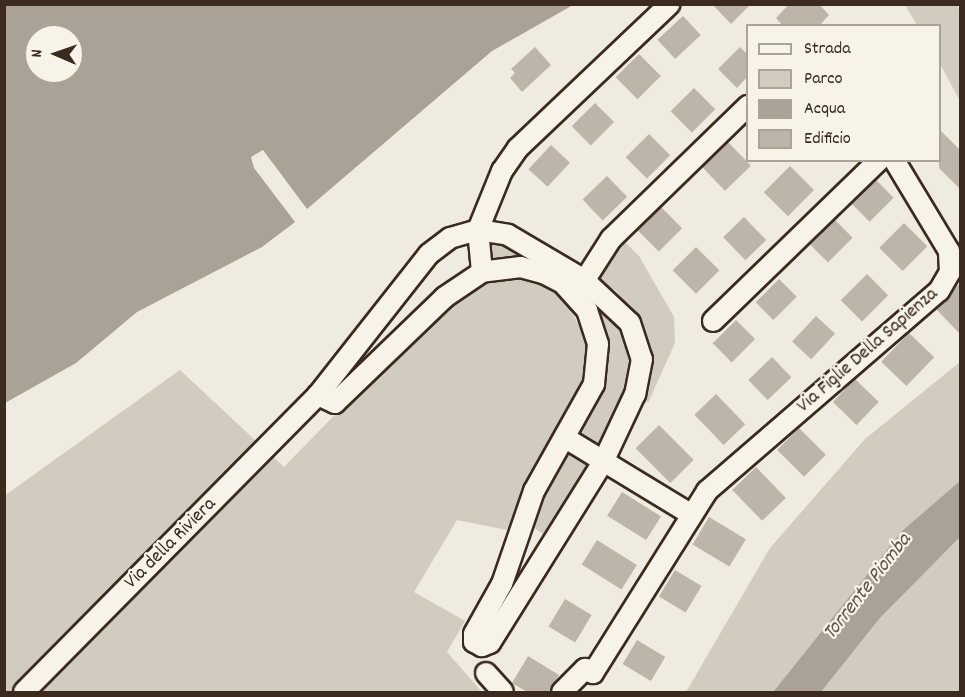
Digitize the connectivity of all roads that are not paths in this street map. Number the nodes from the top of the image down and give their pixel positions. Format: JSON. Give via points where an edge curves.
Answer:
{"nodes":[{"id":1,"x":670,"y":4,"type":"edge"},
{"id":2,"x":746,"y":107,"type":"edge"},
{"id":3,"x":877,"y":162,"type":"edge"},
{"id":4,"x":895,"y":162,"type":"edge"},
{"id":5,"x":478,"y":230,"type":"junction"},
{"id":6,"x":482,"y":272,"type":"junction"},
{"id":7,"x":580,"y":287,"type":"junction"},
{"id":8,"x":713,"y":321,"type":"dead end"},
{"id":9,"x":318,"y":395,"type":"junction"},
{"id":10,"x":567,"y":439,"type":"junction"},
{"id":11,"x":603,"y":462,"type":"junction"},
{"id":12,"x":692,"y":515,"type":"junction"},
{"id":13,"x":520,"y":534,"type":"junction"},
{"id":14,"x":547,"y":549,"type":"junction"},
{"id":15,"x":486,"y":673,"type":"dead end"},
{"id":16,"x":24,"y":693,"type":"edge"},
{"id":17,"x":503,"y":693,"type":"edge"},
{"id":18,"x":562,"y":693,"type":"edge"}],
"edges":[{"from":1,"to":5,"type":"street","via":[[518,148],[502,171]]},
{"from":2,"to":7,"type":"street","via":[[611,239]]},
{"from":3,"to":8,"type":"street"},
{"from":4,"to":12,"type":"street","name":"Via Figlie Della Sapienza","via":[[949,251],[950,272],[939,291],[707,491]]},
{"from":5,"to":6,"type":"street"},
{"from":5,"to":7,"type":"street","name":"Via della Riviera","via":[[508,235]]},
{"from":5,"to":9,"type":"street","name":"Via della Riviera","via":[[450,238],[429,254]]},
{"from":6,"to":7,"type":"street","name":"Via della Riviera","via":[[521,267]]},
{"from":6,"to":9,"type":"street","name":"Via della Riviera","via":[[445,297],[335,403]]},
{"from":7,"to":10,"type":"street","name":"Via della Riviera","via":[[594,326],[598,364],[594,384]]},
{"from":7,"to":11,"type":"street","name":"Via della Riviera","via":[[630,323],[642,359],[635,394]]},
{"from":9,"to":16,"type":"street","name":"Via della Riviera"},
{"from":10,"to":11,"type":"street"},
{"from":10,"to":13,"type":"street","name":"Via della Riviera","via":[[534,491]]},
{"from":11,"to":12,"type":"street"},
{"from":11,"to":14,"type":"street","name":"Via della Riviera"},
{"from":12,"to":18,"type":"street","name":"Via Figlie Della Sapienza","via":[[593,673],[585,669]]},
{"from":13,"to":14,"type":"street"},
{"from":13,"to":14,"type":"street","name":"Via della Riviera","via":[[502,584],[474,634],[476,644],[486,646]]},
{"from":15,"to":17,"type":"street"}]}
